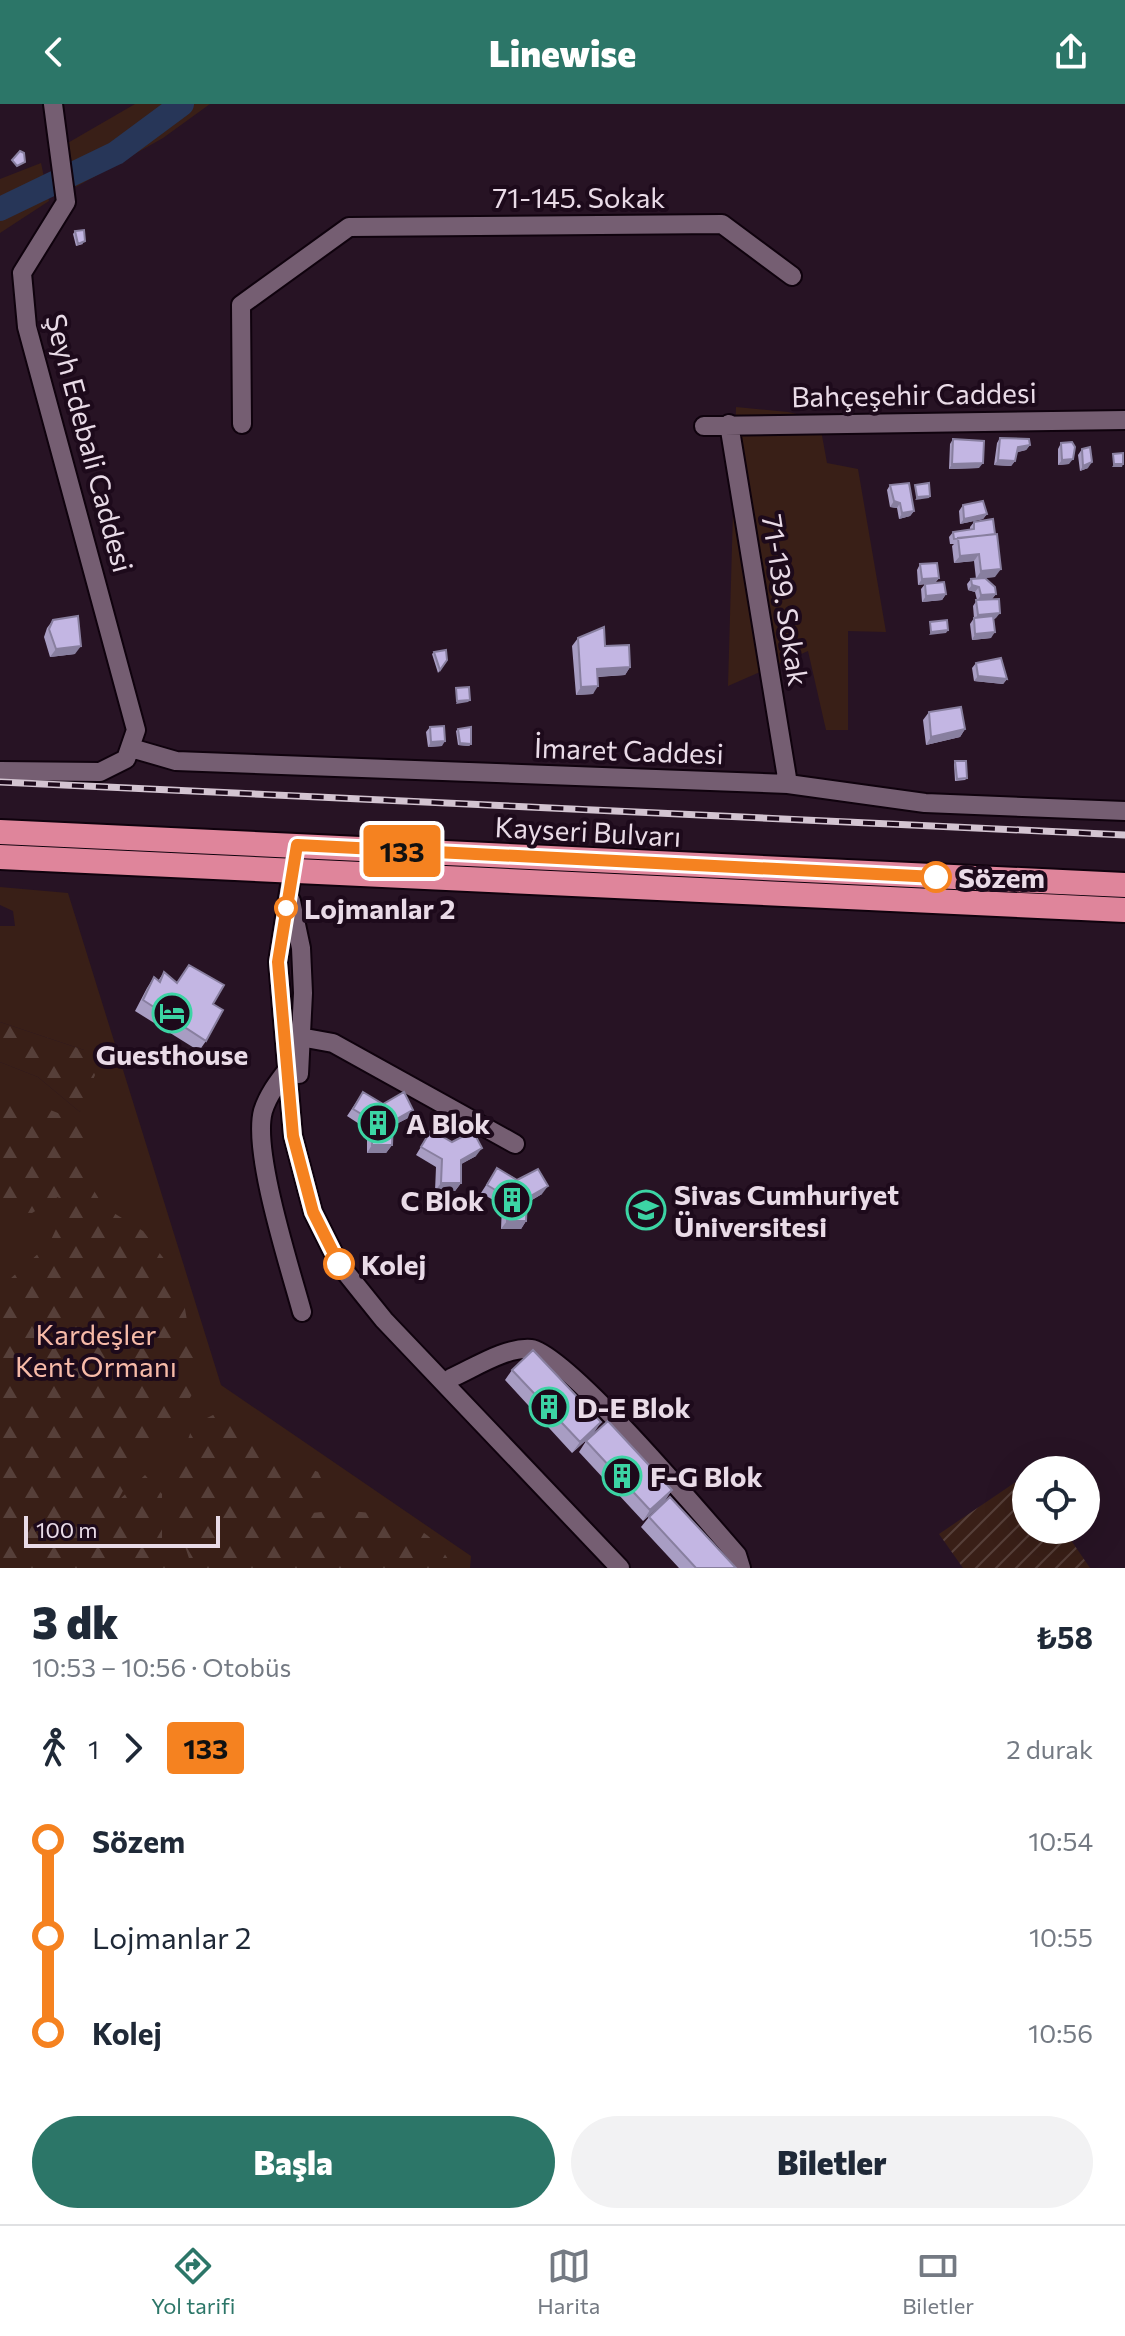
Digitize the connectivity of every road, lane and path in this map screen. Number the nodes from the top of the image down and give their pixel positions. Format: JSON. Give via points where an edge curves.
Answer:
{"nodes":[{"id":1,"x":53,"y":104,"type":"edge"},
{"id":2,"x":792,"y":276,"type":"dead end"},
{"id":3,"x":1125,"y":420,"type":"edge"},
{"id":4,"x":242,"y":424,"type":"dead end"},
{"id":5,"x":729,"y":424,"type":"junction"},
{"id":6,"x":704,"y":426,"type":"dead end"},
{"id":7,"x":131,"y":748,"type":"junction"},
{"id":8,"x":0,"y":771,"type":"edge"},
{"id":9,"x":788,"y":784,"type":"junction"},
{"id":10,"x":1125,"y":811,"type":"edge"},
{"id":11,"x":0,"y":832,"type":"edge"},
{"id":12,"x":0,"y":857,"type":"edge"},
{"id":13,"x":294,"y":857,"type":"junction"},
{"id":14,"x":1125,"y":885,"type":"edge"},
{"id":15,"x":289,"y":895,"type":"junction"},
{"id":16,"x":1125,"y":910,"type":"edge"},
{"id":17,"x":300,"y":1037,"type":"junction"},
{"id":18,"x":288,"y":1069,"type":"junction"},
{"id":19,"x":515,"y":1144,"type":"dead end"},
{"id":20,"x":302,"y":1312,"type":"dead end"},
{"id":21,"x":451,"y":1378,"type":"junction"},
{"id":22,"x":620,"y":1568,"type":"edge"},
{"id":23,"x":631,"y":1568,"type":"edge"},
{"id":24,"x":741,"y":1568,"type":"edge"}],
"edges":[{"from":1,"to":7,"type":"street","name":"Şeyh Edebali Caddesi","via":[[66,202],[22,273],[27,327],[133,709],[136,730]]},
{"from":2,"to":4,"type":"street","name":"71-145. Sokak","via":[[722,224],[349,227],[241,305]]},
{"from":3,"to":5,"type":"street","name":"Bahçeşehir Caddesi"},
{"from":5,"to":6,"type":"street","name":"Bahçeşehir Caddesi"},
{"from":5,"to":9,"type":"street","name":"71-139. Sokak"},
{"from":7,"to":8,"type":"street","via":[[126,759],[100,772]]},
{"from":7,"to":9,"type":"street","name":"İmaret Caddesi","via":[[176,761]]},
{"from":9,"to":10,"type":"street","name":"İmaret Caddesi","via":[[925,803]]},
{"from":11,"to":13,"type":"highway","name":"Kayseri Bulvarı"},
{"from":12,"to":13,"type":"highway","name":"Kayseri Bulvarı"},
{"from":13,"to":14,"type":"highway","name":"Kayseri Bulvarı"},
{"from":13,"to":15,"type":"street"},
{"from":13,"to":16,"type":"highway","name":"Kayseri Bulvarı"},
{"from":15,"to":17,"type":"street","via":[[301,948]]},
{"from":15,"to":18,"type":"street","via":[[278,962]]},
{"from":17,"to":19,"type":"street","via":[[333,1043]]},
{"from":17,"to":21,"type":"street","via":[[302,1134],[319,1211],[347,1260]]},
{"from":18,"to":20,"type":"street","via":[[262,1114],[267,1177]]},
{"from":18,"to":22,"type":"street","via":[[300,1173],[339,1264],[384,1320]]},
{"from":21,"to":23,"type":"street"},
{"from":21,"to":24,"type":"street","via":[[531,1349],[554,1359],[643,1448],[737,1555]]}]}
